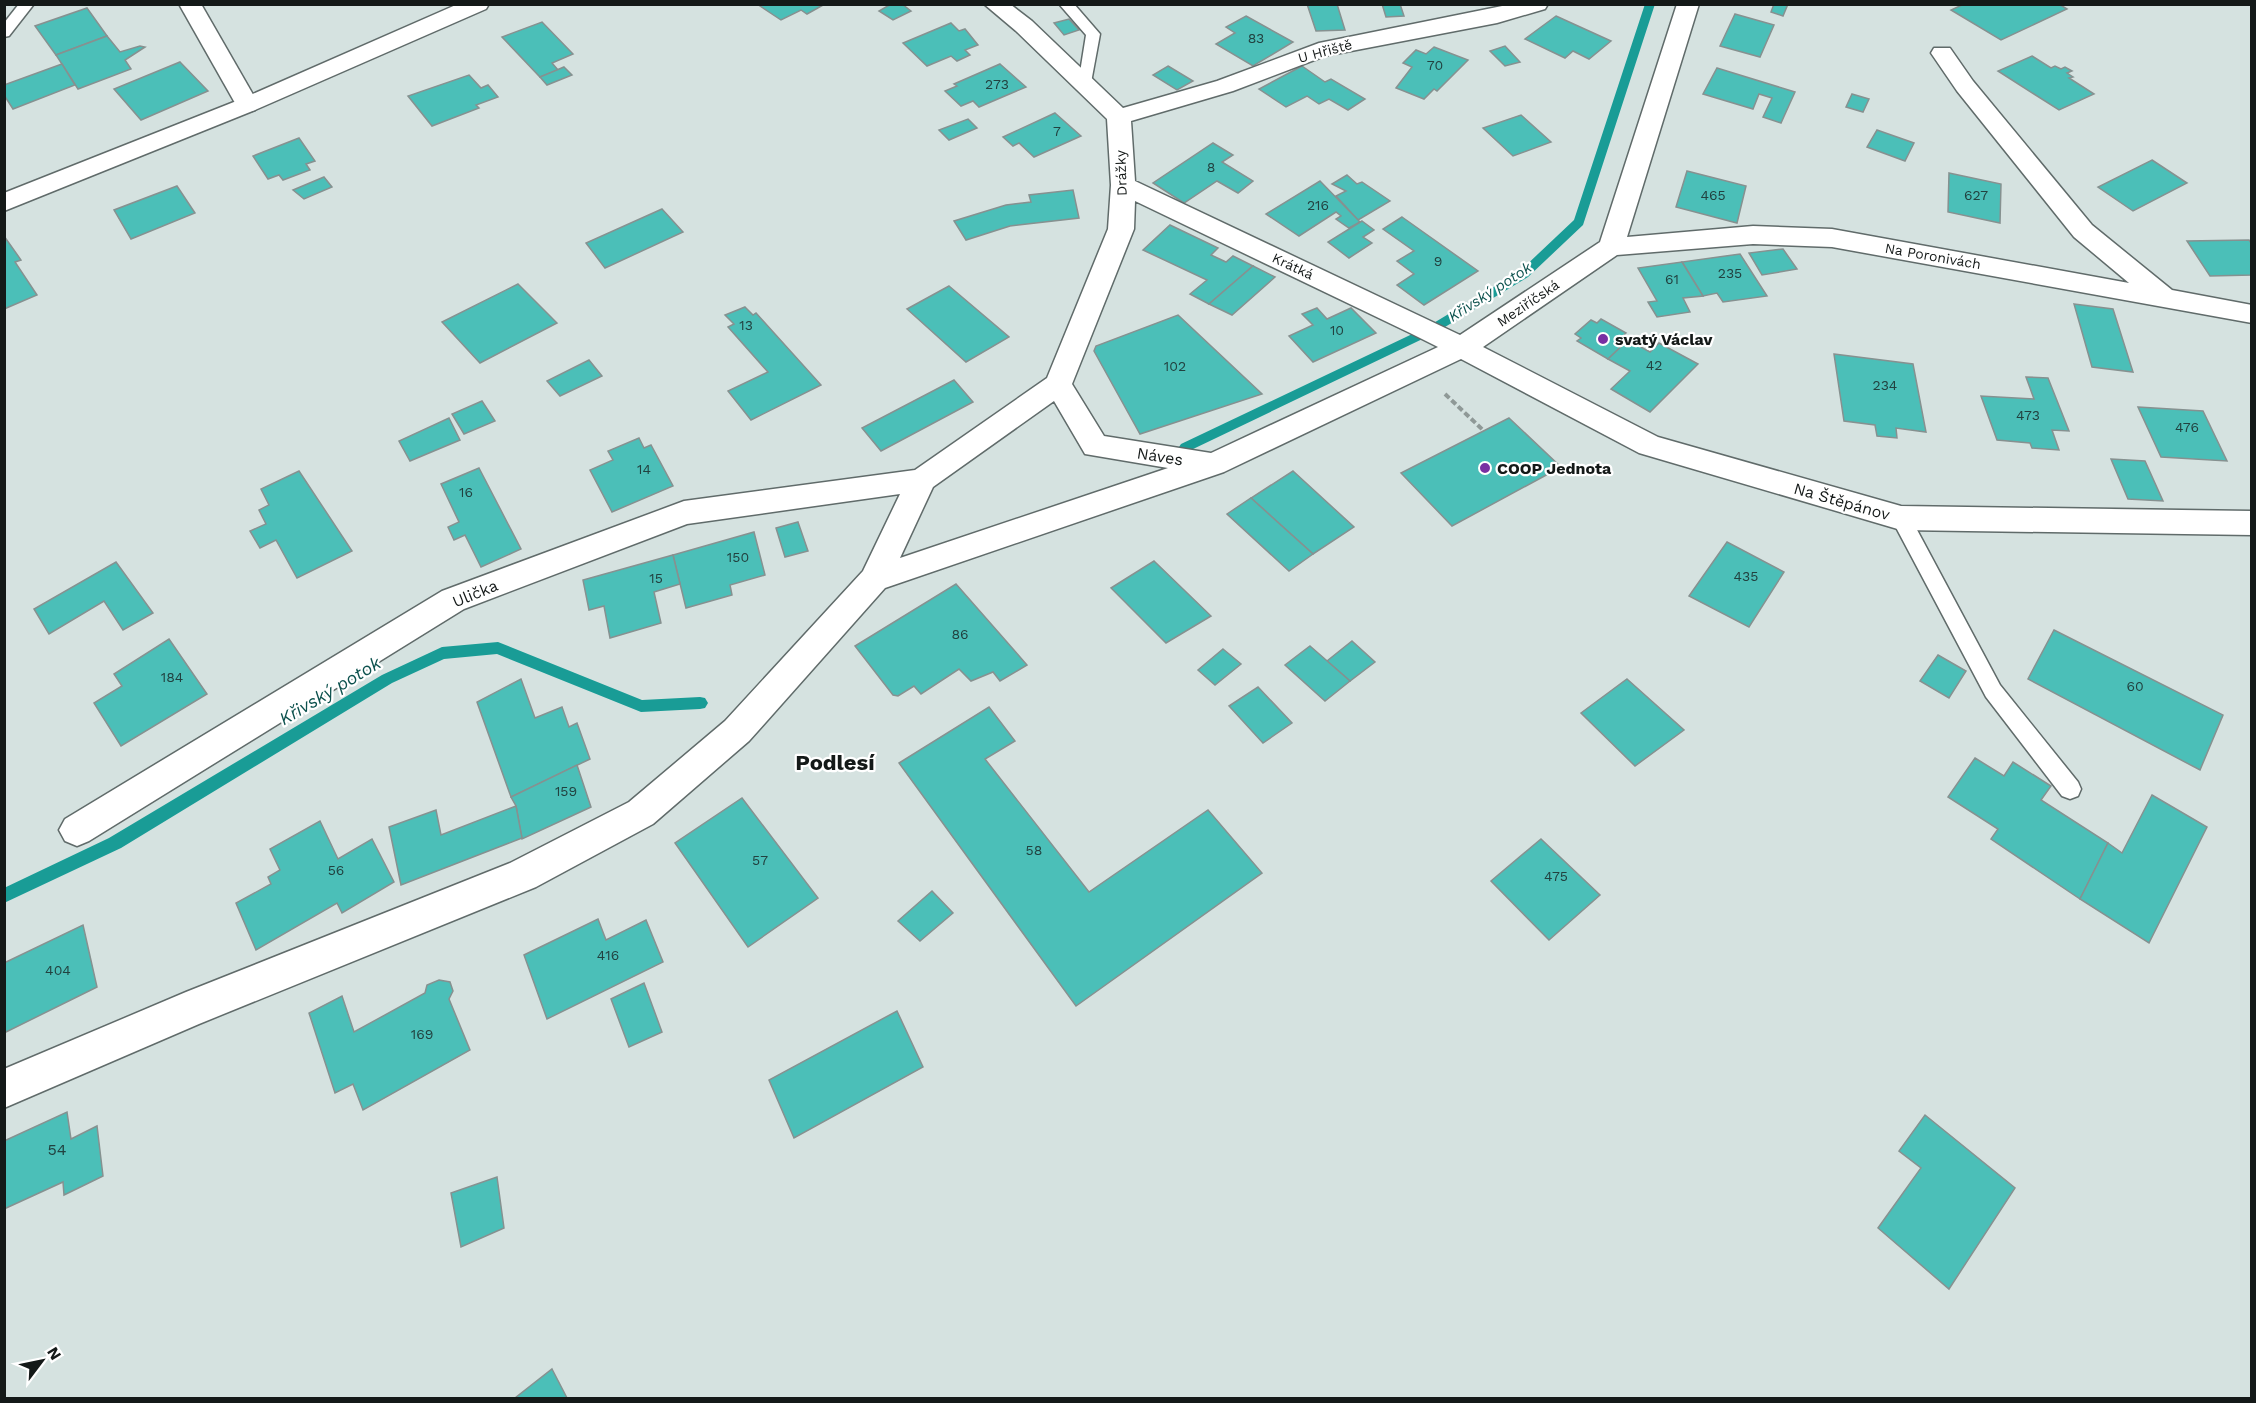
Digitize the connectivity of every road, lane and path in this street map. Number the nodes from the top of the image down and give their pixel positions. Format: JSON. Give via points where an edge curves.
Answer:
{"nodes":[{"id":1,"x":189,"y":4,"type":"edge"},
{"id":2,"x":478,"y":4,"type":"edge"},
{"id":3,"x":995,"y":4,"type":"edge"},
{"id":4,"x":1066,"y":4,"type":"edge"},
{"id":5,"x":1536,"y":4,"type":"edge"},
{"id":6,"x":1688,"y":4,"type":"edge"},
{"id":7,"x":16,"y":10,"type":"edge"},
{"id":8,"x":4,"y":33,"type":"edge"},
{"id":9,"x":1942,"y":53,"type":"dead end"},
{"id":10,"x":1085,"y":85,"type":"junction"},
{"id":11,"x":247,"y":105,"type":"junction"},
{"id":12,"x":1119,"y":117,"type":"junction"},
{"id":13,"x":1123,"y":185,"type":"junction"},
{"id":14,"x":4,"y":203,"type":"edge"},
{"id":15,"x":1611,"y":247,"type":"junction"},
{"id":16,"x":2165,"y":299,"type":"junction"},
{"id":17,"x":2252,"y":314,"type":"edge"},
{"id":18,"x":1441,"y":337,"type":"junction"},
{"id":19,"x":1058,"y":384,"type":"junction"},
{"id":20,"x":1442,"y":391,"type":"dead end"},
{"id":21,"x":1484,"y":431,"type":"dead end"},
{"id":22,"x":1214,"y":464,"type":"junction"},
{"id":23,"x":922,"y":480,"type":"junction"},
{"id":24,"x":1901,"y":518,"type":"junction"},
{"id":25,"x":2252,"y":524,"type":"edge"},
{"id":26,"x":874,"y":579,"type":"junction"},
{"id":27,"x":2070,"y":789,"type":"dead end"},
{"id":28,"x":77,"y":830,"type":"dead end"},
{"id":29,"x":4,"y":1089,"type":"edge"}],
"edges":[{"from":1,"to":11,"type":"street"},
{"from":2,"to":11,"type":"street"},
{"from":3,"to":10,"type":"street","via":[[1024,26]]},
{"from":4,"to":10,"type":"lane","via":[[1093,34]]},
{"from":5,"to":12,"type":"street","name":"U Hřiště","via":[[1497,16],[1319,50],[1225,86]]},
{"from":6,"to":15,"type":"street"},
{"from":7,"to":8,"type":"lane"},
{"from":9,"to":16,"type":"street","via":[[2083,231]]},
{"from":10,"to":12,"type":"street"},
{"from":11,"to":14,"type":"street"},
{"from":12,"to":13,"type":"street","name":"Drážky"},
{"from":13,"to":18,"type":"street","name":"Krátká"},
{"from":13,"to":19,"type":"street","name":"Drážky","via":[[1121,229]]},
{"from":15,"to":16,"type":"street","name":"Na Poronivách","via":[[1753,235],[1832,238]]},
{"from":15,"to":18,"type":"street","name":"Meziříčská"},
{"from":16,"to":17,"type":"street","name":"Na Poronivách"},
{"from":18,"to":22,"type":"street","name":"Meziříčská"},
{"from":18,"to":24,"type":"street","name":"Na Štěpánov","via":[[1649,445]]},
{"from":19,"to":22,"type":"street","name":"Náves","via":[[1095,446]]},
{"from":19,"to":23,"type":"street"},
{"from":20,"to":21,"type":"path"},
{"from":22,"to":26,"type":"street","name":"Náves"},
{"from":23,"to":26,"type":"street"},
{"from":23,"to":28,"type":"street","name":"Ulička","via":[[684,513],[453,600]]},
{"from":24,"to":25,"type":"street","name":"Na Štěpánov"},
{"from":24,"to":27,"type":"lane","via":[[1993,691]]},
{"from":26,"to":29,"type":"street","via":[[737,731],[642,813],[523,875]]}]}
